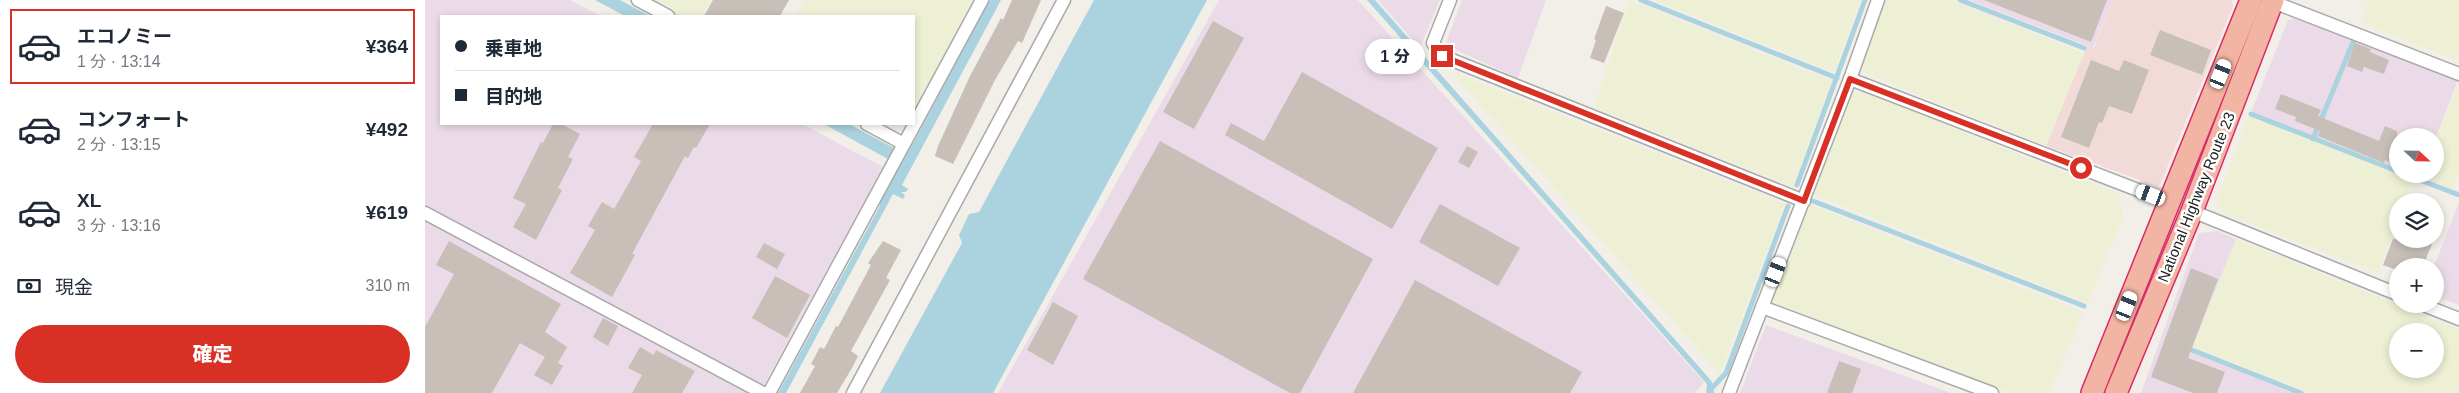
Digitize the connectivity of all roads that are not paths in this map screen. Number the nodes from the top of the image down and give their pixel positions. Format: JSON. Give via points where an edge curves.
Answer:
{"nodes":[{"id":1,"x":638,"y":0,"type":"edge"},
{"id":2,"x":982,"y":0,"type":"edge"},
{"id":3,"x":1064,"y":0,"type":"edge"},
{"id":4,"x":1450,"y":0,"type":"edge"},
{"id":5,"x":1878,"y":0,"type":"edge"},
{"id":6,"x":2251,"y":0,"type":"edge"},
{"id":7,"x":2271,"y":1,"type":"edge"},
{"id":8,"x":666,"y":15,"type":"edge"},
{"id":9,"x":2459,"y":74,"type":"edge"},
{"id":10,"x":1850,"y":79,"type":"junction"},
{"id":11,"x":915,"y":124,"type":"edge"},
{"id":12,"x":869,"y":125,"type":"edge"},
{"id":13,"x":914,"y":125,"type":"edge"},
{"id":14,"x":904,"y":144,"type":"junction"},
{"id":15,"x":1804,"y":201,"type":"junction"},
{"id":16,"x":2169,"y":202,"type":"junction"},
{"id":17,"x":2192,"y":211,"type":"junction"},
{"id":18,"x":425,"y":213,"type":"edge"},
{"id":19,"x":2389,"y":291,"type":"edge"},
{"id":20,"x":1762,"y":307,"type":"junction"},
{"id":21,"x":2444,"y":313,"type":"edge"},
{"id":22,"x":2459,"y":319,"type":"edge"},
{"id":23,"x":763,"y":393,"type":"edge"},
{"id":24,"x":769,"y":393,"type":"edge"},
{"id":25,"x":853,"y":393,"type":"edge"},
{"id":26,"x":1729,"y":393,"type":"edge"},
{"id":27,"x":1992,"y":393,"type":"edge"},
{"id":28,"x":2092,"y":393,"type":"edge"},
{"id":29,"x":2116,"y":393,"type":"edge"}],
"edges":[{"from":1,"to":8,"type":"street"},
{"from":2,"to":11,"type":"street"},
{"from":3,"to":25,"type":"street"},
{"from":4,"to":15,"type":"street","via":[[1433,43],[1442,56]]},
{"from":5,"to":10,"type":"street"},
{"from":6,"to":16,"type":"highway","name":"National Highway Route 23"},
{"from":7,"to":9,"type":"street"},
{"from":7,"to":17,"type":"highway","name":"National Highway Route 23"},
{"from":10,"to":15,"type":"street"},
{"from":10,"to":16,"type":"street"},
{"from":12,"to":14,"type":"street"},
{"from":13,"to":14,"type":"street"},
{"from":14,"to":24,"type":"street"},
{"from":15,"to":20,"type":"street"},
{"from":16,"to":28,"type":"highway","name":"National Highway Route 23"},
{"from":17,"to":19,"type":"street"},
{"from":17,"to":29,"type":"highway","name":"National Highway Route 23"},
{"from":18,"to":23,"type":"street"},
{"from":20,"to":26,"type":"street"},
{"from":20,"to":27,"type":"street"},
{"from":21,"to":22,"type":"street"}]}
